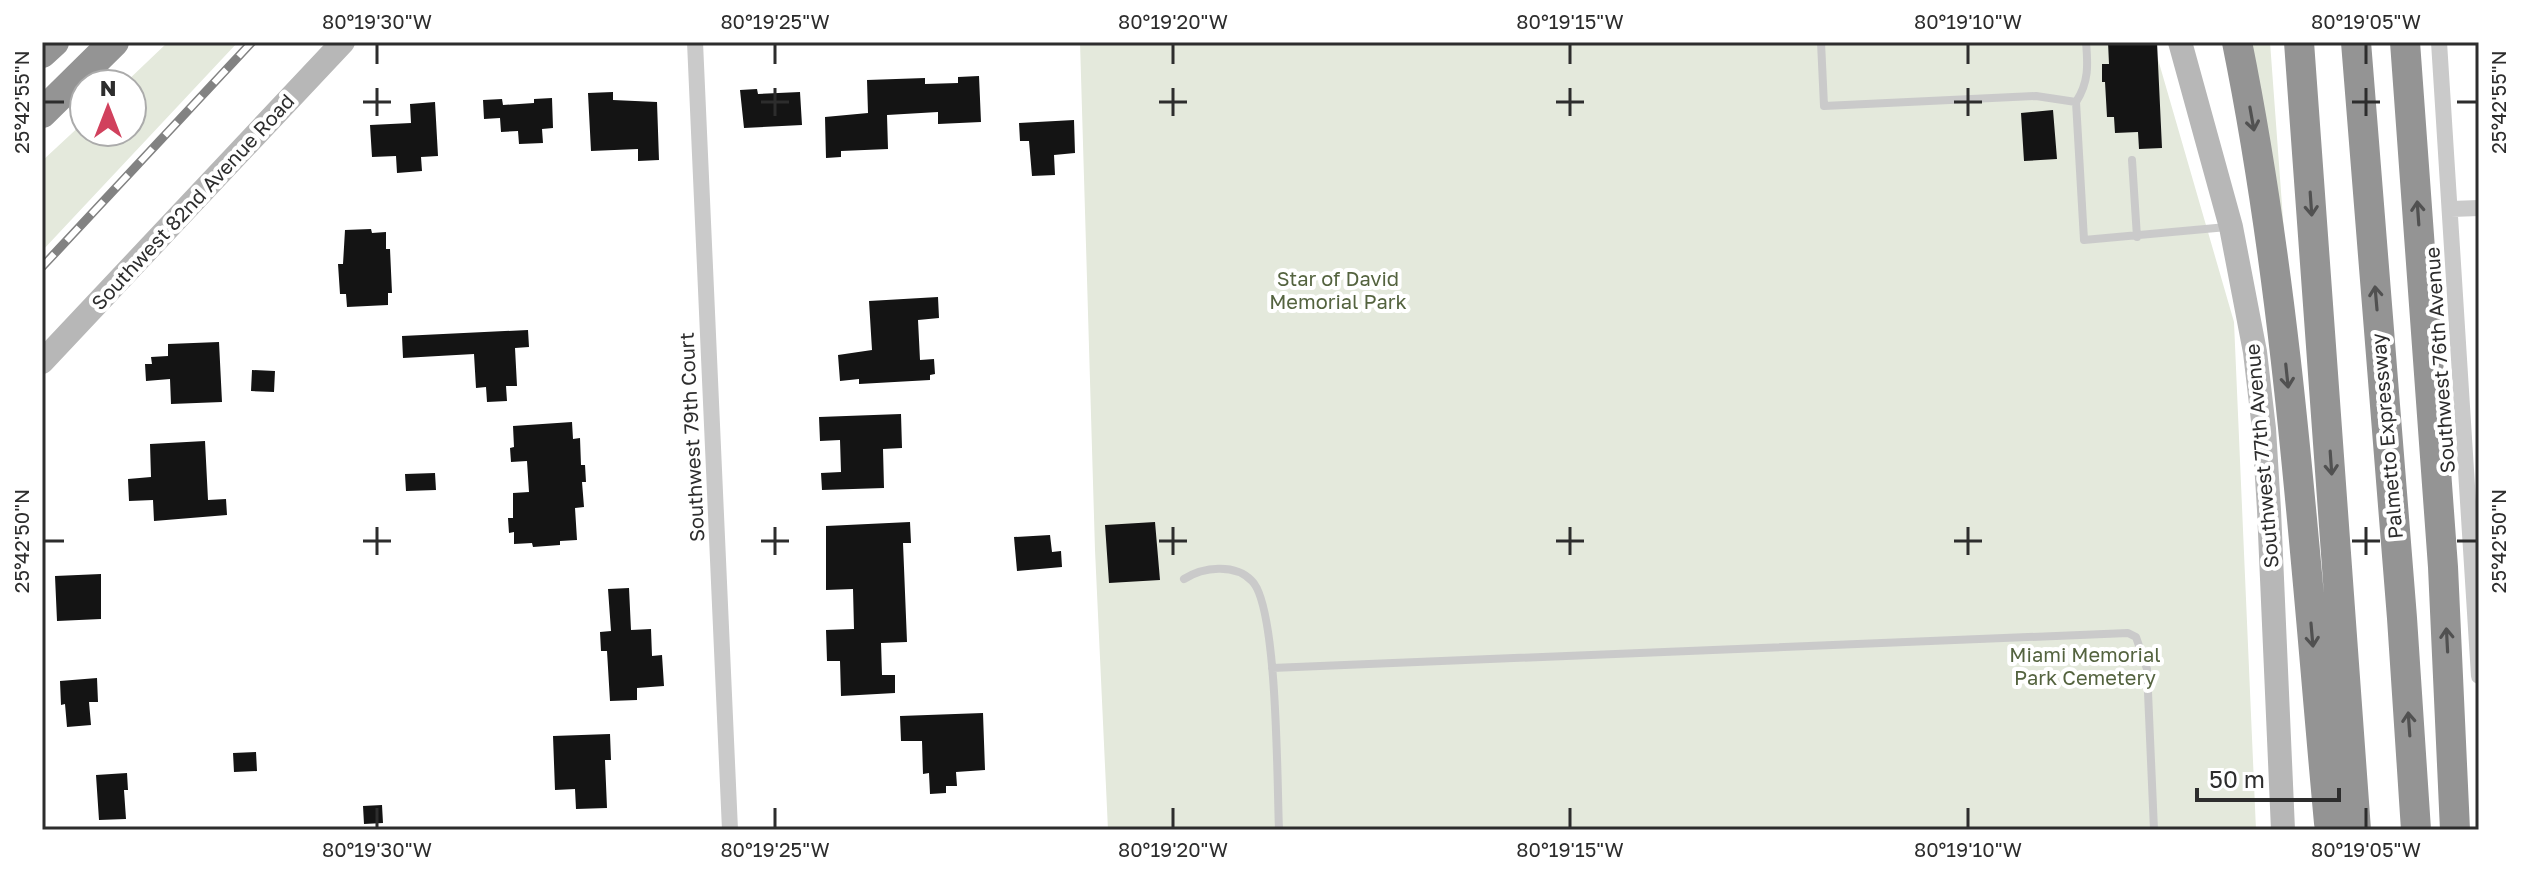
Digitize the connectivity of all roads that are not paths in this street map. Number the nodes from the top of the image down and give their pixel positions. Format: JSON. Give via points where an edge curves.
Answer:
{"nodes":[{"id":1,"x":54,"y":42,"type":"edge"},
{"id":2,"x":114,"y":42,"type":"edge"},
{"id":3,"x":343,"y":42,"type":"edge"},
{"id":4,"x":695,"y":42,"type":"edge"},
{"id":5,"x":1821,"y":42,"type":"edge"},
{"id":6,"x":2086,"y":42,"type":"edge"},
{"id":7,"x":2180,"y":42,"type":"edge"},
{"id":8,"x":2237,"y":42,"type":"edge"},
{"id":9,"x":2299,"y":42,"type":"edge"},
{"id":10,"x":2356,"y":42,"type":"edge"},
{"id":11,"x":2405,"y":42,"type":"edge"},
{"id":12,"x":2439,"y":42,"type":"edge"},
{"id":13,"x":42,"y":53,"type":"edge"},
{"id":14,"x":2076,"y":102,"type":"junction"},
{"id":15,"x":42,"y":113,"type":"edge"},
{"id":16,"x":2132,"y":160,"type":"dead end"},
{"id":17,"x":2479,"y":208,"type":"edge"},
{"id":18,"x":2451,"y":209,"type":"junction"},
{"id":19,"x":2231,"y":227,"type":"junction"},
{"id":20,"x":2137,"y":237,"type":"junction"},
{"id":21,"x":42,"y":362,"type":"edge"},
{"id":22,"x":2473,"y":475,"type":"edge"},
{"id":23,"x":1184,"y":579,"type":"dead end"},
{"id":24,"x":1272,"y":668,"type":"junction"},
{"id":25,"x":2479,"y":676,"type":"edge"},
{"id":26,"x":730,"y":830,"type":"edge"},
{"id":27,"x":1279,"y":830,"type":"edge"},
{"id":28,"x":2154,"y":830,"type":"edge"},
{"id":29,"x":2283,"y":830,"type":"edge"},
{"id":30,"x":2332,"y":830,"type":"edge"},
{"id":31,"x":2356,"y":830,"type":"edge"},
{"id":32,"x":2416,"y":830,"type":"edge"},
{"id":33,"x":2455,"y":830,"type":"edge"}],
"edges":[{"from":1,"to":13,"type":"highway"},
{"from":2,"to":15,"type":"highway"},
{"from":3,"to":21,"type":"street","name":"Southwest 82nd Avenue Road"},
{"from":4,"to":26,"type":"street","name":"Southwest 79th Court"},
{"from":5,"to":14,"type":"lane","via":[[1824,106],[2036,96]]},
{"from":6,"to":14,"type":"lane","via":[[2088,72]]},
{"from":7,"to":19,"type":"street","name":"Southwest 77th Avenue"},
{"from":8,"to":30,"type":"highway","one_way":true,"via":[[2275,272]]},
{"from":9,"to":31,"type":"highway","one_way":true},
{"from":32,"to":10,"type":"highway","name":"Palmetto Expressway","one_way":true},
{"from":33,"to":11,"type":"highway","one_way":true,"via":[[2443,567]]},
{"from":12,"to":18,"type":"street","name":"Southwest 76th Avenue"},
{"from":14,"to":20,"type":"lane","via":[[2084,240]]},
{"from":16,"to":20,"type":"lane"},
{"from":17,"to":18,"type":"street"},
{"from":18,"to":22,"type":"street","name":"Southwest 76th Avenue"},
{"from":19,"to":20,"type":"lane"},
{"from":19,"to":29,"type":"street","name":"Southwest 77th Avenue","via":[[2264,429]]},
{"from":22,"to":25,"type":"street","name":"Southwest 76th Avenue"},
{"from":23,"to":24,"type":"lane","via":[[1224,569],[1238,570],[1254,582],[1268,625]]},
{"from":24,"to":27,"type":"lane"},
{"from":24,"to":28,"type":"lane","via":[[2128,633],[2141,645],[2147,669]]}]}
